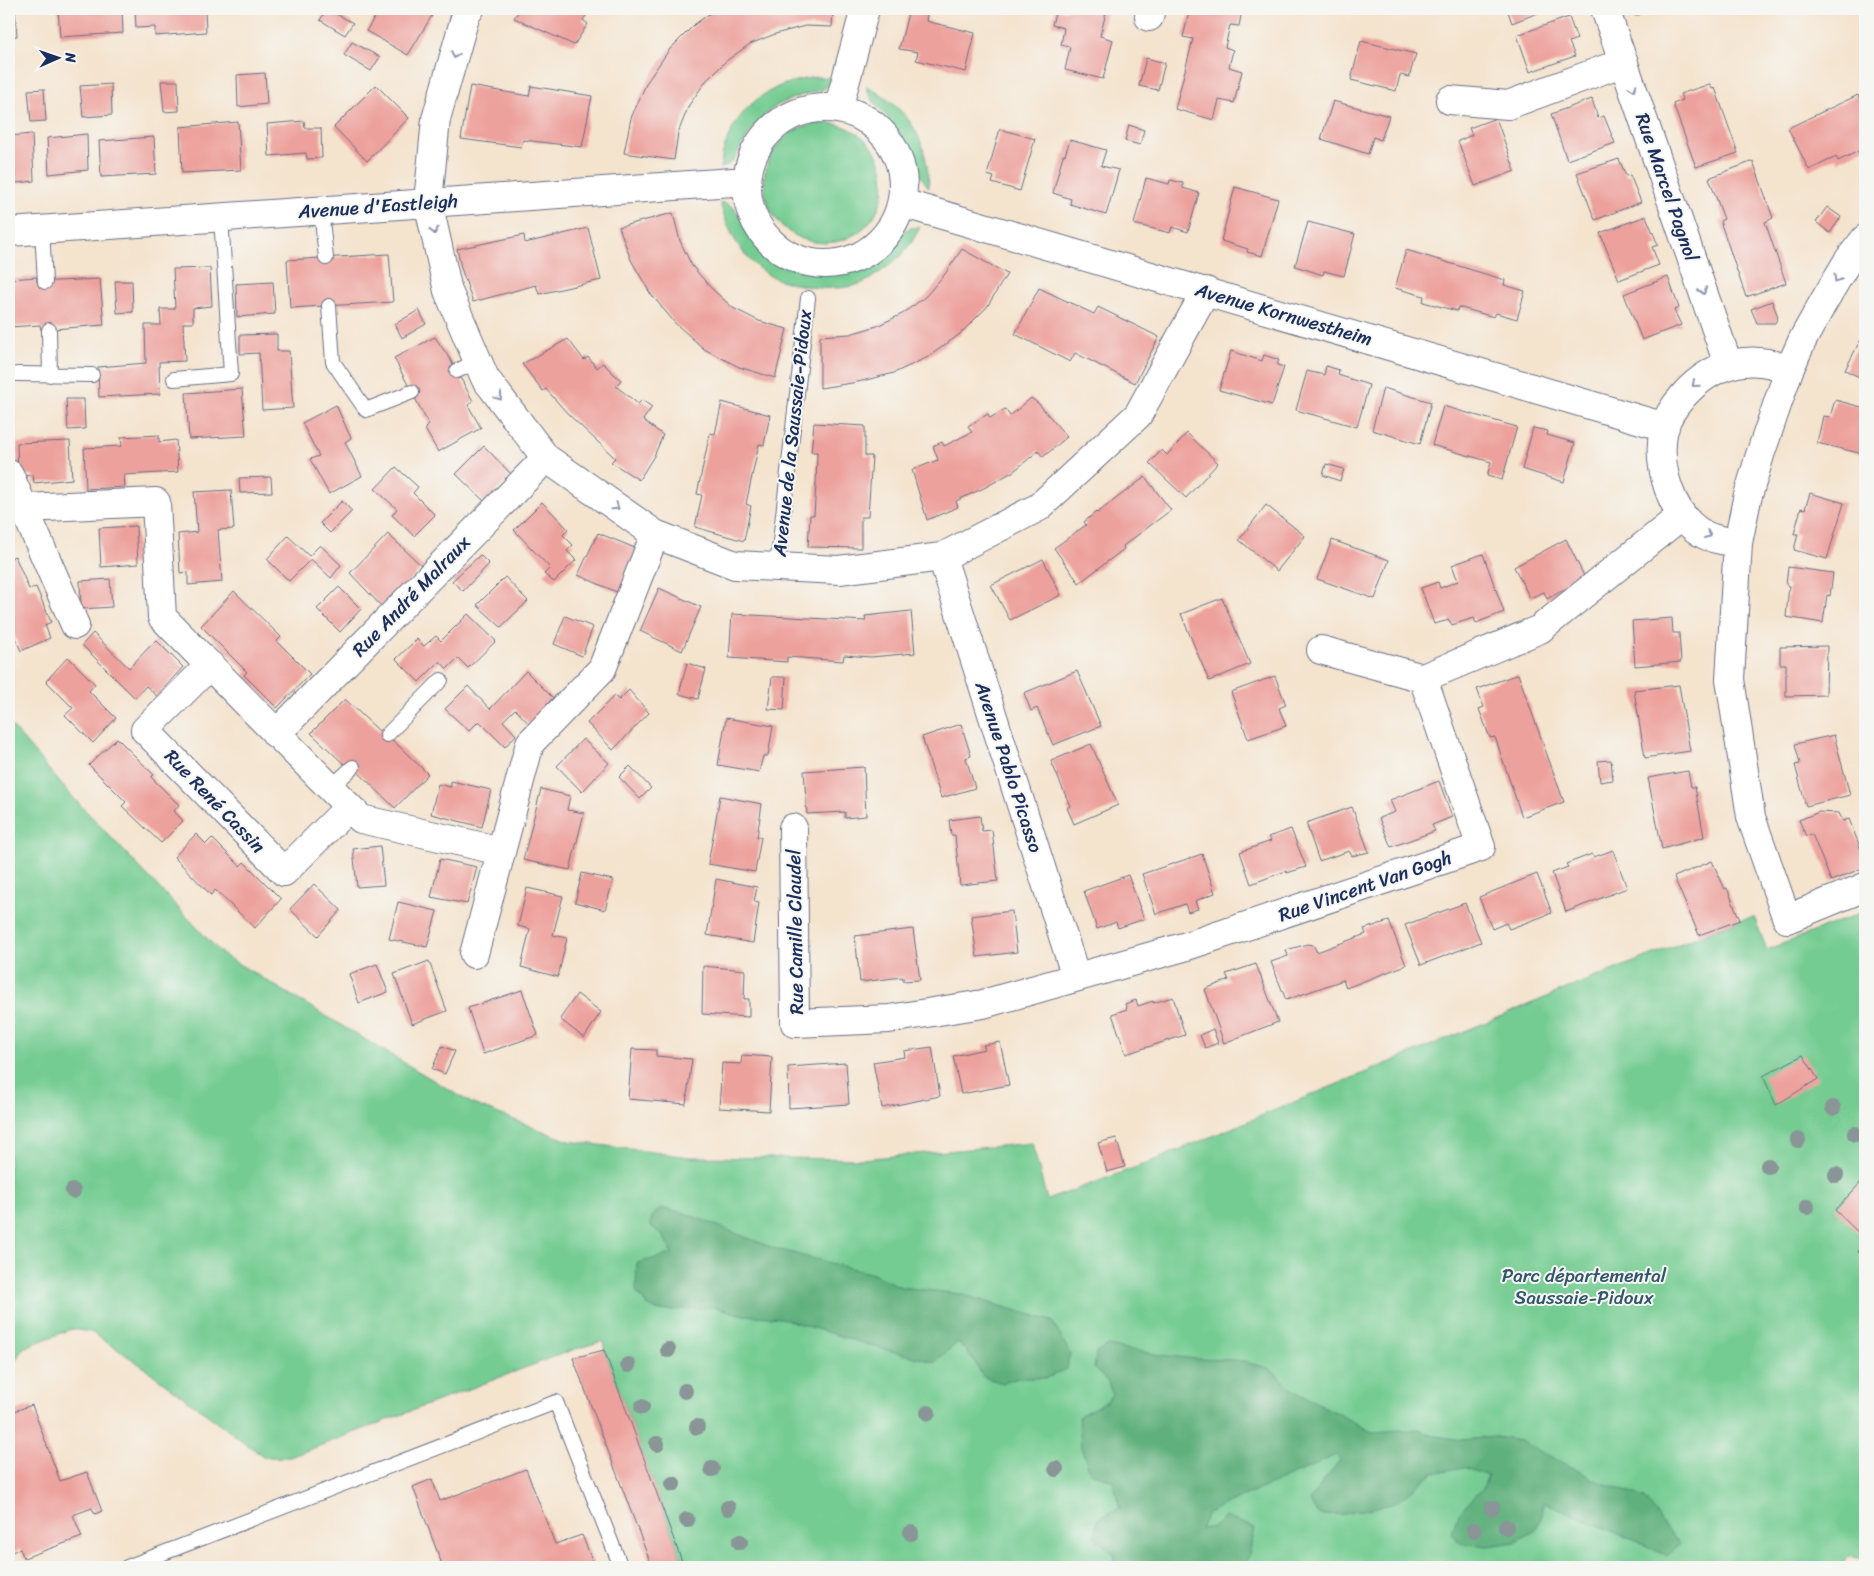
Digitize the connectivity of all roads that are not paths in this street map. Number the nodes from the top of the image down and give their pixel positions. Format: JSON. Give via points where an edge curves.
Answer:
{"nodes":[{"id":1,"x":470,"y":9,"type":"edge"},
{"id":2,"x":865,"y":9,"type":"edge"},
{"id":3,"x":1605,"y":9,"type":"edge"},
{"id":4,"x":1624,"y":62,"type":"junction"},
{"id":5,"x":1450,"y":100,"type":"dead end"},
{"id":6,"x":838,"y":109,"type":"junction"},
{"id":7,"x":747,"y":181,"type":"junction"},
{"id":8,"x":428,"y":202,"type":"junction"},
{"id":9,"x":902,"y":202,"type":"junction"},
{"id":10,"x":321,"y":210,"type":"junction"},
{"id":11,"x":221,"y":217,"type":"junction"},
{"id":12,"x":42,"y":230,"type":"junction"},
{"id":13,"x":9,"y":232,"type":"edge"},
{"id":14,"x":1865,"y":239,"type":"edge"},
{"id":15,"x":326,"y":258,"type":"dead end"},
{"id":16,"x":45,"y":282,"type":"dead end"},
{"id":17,"x":1206,"y":291,"type":"junction"},
{"id":18,"x":808,"y":298,"type":"dead end"},
{"id":19,"x":329,"y":306,"type":"dead end"},
{"id":20,"x":49,"y":330,"type":"dead end"},
{"id":21,"x":1728,"y":364,"type":"junction"},
{"id":22,"x":1789,"y":370,"type":"junction"},
{"id":23,"x":17,"y":374,"type":"dead end"},
{"id":24,"x":50,"y":375,"type":"junction"},
{"id":25,"x":92,"y":375,"type":"dead end"},
{"id":26,"x":174,"y":379,"type":"dead end"},
{"id":27,"x":412,"y":392,"type":"dead end"},
{"id":28,"x":1664,"y":427,"type":"junction"},
{"id":29,"x":546,"y":458,"type":"junction"},
{"id":30,"x":9,"y":474,"type":"edge"},
{"id":31,"x":24,"y":508,"type":"junction"},
{"id":32,"x":1681,"y":516,"type":"junction"},
{"id":33,"x":655,"y":534,"type":"junction"},
{"id":34,"x":1738,"y":543,"type":"junction"},
{"id":35,"x":942,"y":557,"type":"junction"},
{"id":36,"x":777,"y":567,"type":"junction"},
{"id":37,"x":74,"y":625,"type":"dead end"},
{"id":38,"x":1321,"y":650,"type":"dead end"},
{"id":39,"x":210,"y":665,"type":"junction"},
{"id":40,"x":1423,"y":678,"type":"junction"},
{"id":41,"x":441,"y":680,"type":"dead end"},
{"id":42,"x":276,"y":734,"type":"junction"},
{"id":43,"x":387,"y":734,"type":"dead end"},
{"id":44,"x":352,"y":767,"type":"dead end"},
{"id":45,"x":330,"y":788,"type":"junction"},
{"id":46,"x":349,"y":807,"type":"junction"},
{"id":47,"x":793,"y":828,"type":"dead end"},
{"id":48,"x":501,"y":851,"type":"junction"},
{"id":49,"x":1865,"y":887,"type":"edge"},
{"id":50,"x":474,"y":954,"type":"dead end"},
{"id":51,"x":1076,"y":977,"type":"junction"},
{"id":52,"x":127,"y":1567,"type":"edge"},
{"id":53,"x":621,"y":1567,"type":"edge"}],
"edges":[{"from":1,"to":8,"type":"street","one_way":true,"via":[[436,119]]},
{"from":2,"to":6,"type":"street"},
{"from":3,"to":4,"type":"street","name":"Rue Marcel Pagnol"},
{"from":4,"to":5,"type":"street","via":[[1508,104]]},
{"from":4,"to":21,"type":"street","name":"Rue Marcel Pagnol","one_way":true},
{"from":6,"to":7,"type":"street","via":[[817,108],[796,114],[776,125],[762,140],[751,160]]},
{"from":6,"to":9,"type":"street","via":[[862,116],[882,132],[896,153],[904,177]]},
{"from":7,"to":8,"type":"street","name":"Avenue d'Eastleigh"},
{"from":7,"to":9,"type":"street","via":[[750,207],[761,231],[779,250],[802,262],[828,265],[853,260],[876,247],[893,227]]},
{"from":8,"to":10,"type":"street","name":"Avenue d'Eastleigh"},
{"from":8,"to":29,"type":"street","one_way":true,"via":[[467,366],[485,378]]},
{"from":9,"to":17,"type":"street","name":"Avenue Kornwestheim"},
{"from":10,"to":11,"type":"street","name":"Avenue d'Eastleigh"},
{"from":10,"to":15,"type":"lane"},
{"from":11,"to":12,"type":"street","name":"Avenue d'Eastleigh"},
{"from":11,"to":26,"type":"lane","via":[[231,374]]},
{"from":12,"to":13,"type":"street","name":"Avenue d'Eastleigh"},
{"from":12,"to":16,"type":"lane"},
{"from":14,"to":22,"type":"street","one_way":true,"via":[[1824,301]]},
{"from":17,"to":28,"type":"street","name":"Avenue Kornwestheim"},
{"from":17,"to":35,"type":"street","via":[[1138,415],[1039,507]]},
{"from":18,"to":36,"type":"lane","name":"Avenue de la Saussaie-Pidoux"},
{"from":19,"to":27,"type":"lane","via":[[333,362],[366,410]]},
{"from":20,"to":24,"type":"lane"},
{"from":21,"to":22,"type":"street","via":[[1756,361],[1774,363]]},
{"from":21,"to":28,"type":"street","one_way":true,"via":[[1693,385],[1676,403]]},
{"from":22,"to":34,"type":"street","via":[[1752,481]]},
{"from":23,"to":24,"type":"lane"},
{"from":24,"to":25,"type":"lane"},
{"from":28,"to":32,"type":"street","via":[[1665,480]]},
{"from":29,"to":33,"type":"street","one_way":true},
{"from":29,"to":42,"type":"street","name":"Rue André Malraux"},
{"from":30,"to":31,"type":"street"},
{"from":31,"to":37,"type":"street"},
{"from":31,"to":39,"type":"street","via":[[156,502],[162,617]]},
{"from":32,"to":34,"type":"street","one_way":true,"via":[[1704,535]]},
{"from":32,"to":40,"type":"street","via":[[1540,629]]},
{"from":33,"to":36,"type":"street","via":[[735,565]]},
{"from":33,"to":48,"type":"street","via":[[602,670],[530,743]]},
{"from":34,"to":49,"type":"street","via":[[1730,679],[1751,817],[1787,919]]},
{"from":35,"to":36,"type":"street","via":[[839,570]]},
{"from":35,"to":51,"type":"street","name":"Avenue Pablo Picasso"},
{"from":38,"to":40,"type":"street"},
{"from":39,"to":42,"type":"street"},
{"from":39,"to":46,"type":"street","name":"Rue René Cassin","via":[[145,730],[277,865],[284,872]]},
{"from":40,"to":51,"type":"street","name":"Rue Vincent Van Gogh","via":[[1481,847],[1187,946]]},
{"from":41,"to":43,"type":"lane"},
{"from":42,"to":45,"type":"street"},
{"from":44,"to":45,"type":"lane"},
{"from":45,"to":46,"type":"street"},
{"from":46,"to":48,"type":"street","via":[[361,819]]},
{"from":47,"to":51,"type":"street","name":"Rue Camille Claudel","via":[[795,1023],[889,1020],[983,1004]]},
{"from":48,"to":50,"type":"street"},
{"from":52,"to":53,"type":"lane","via":[[556,1402]]}]}
